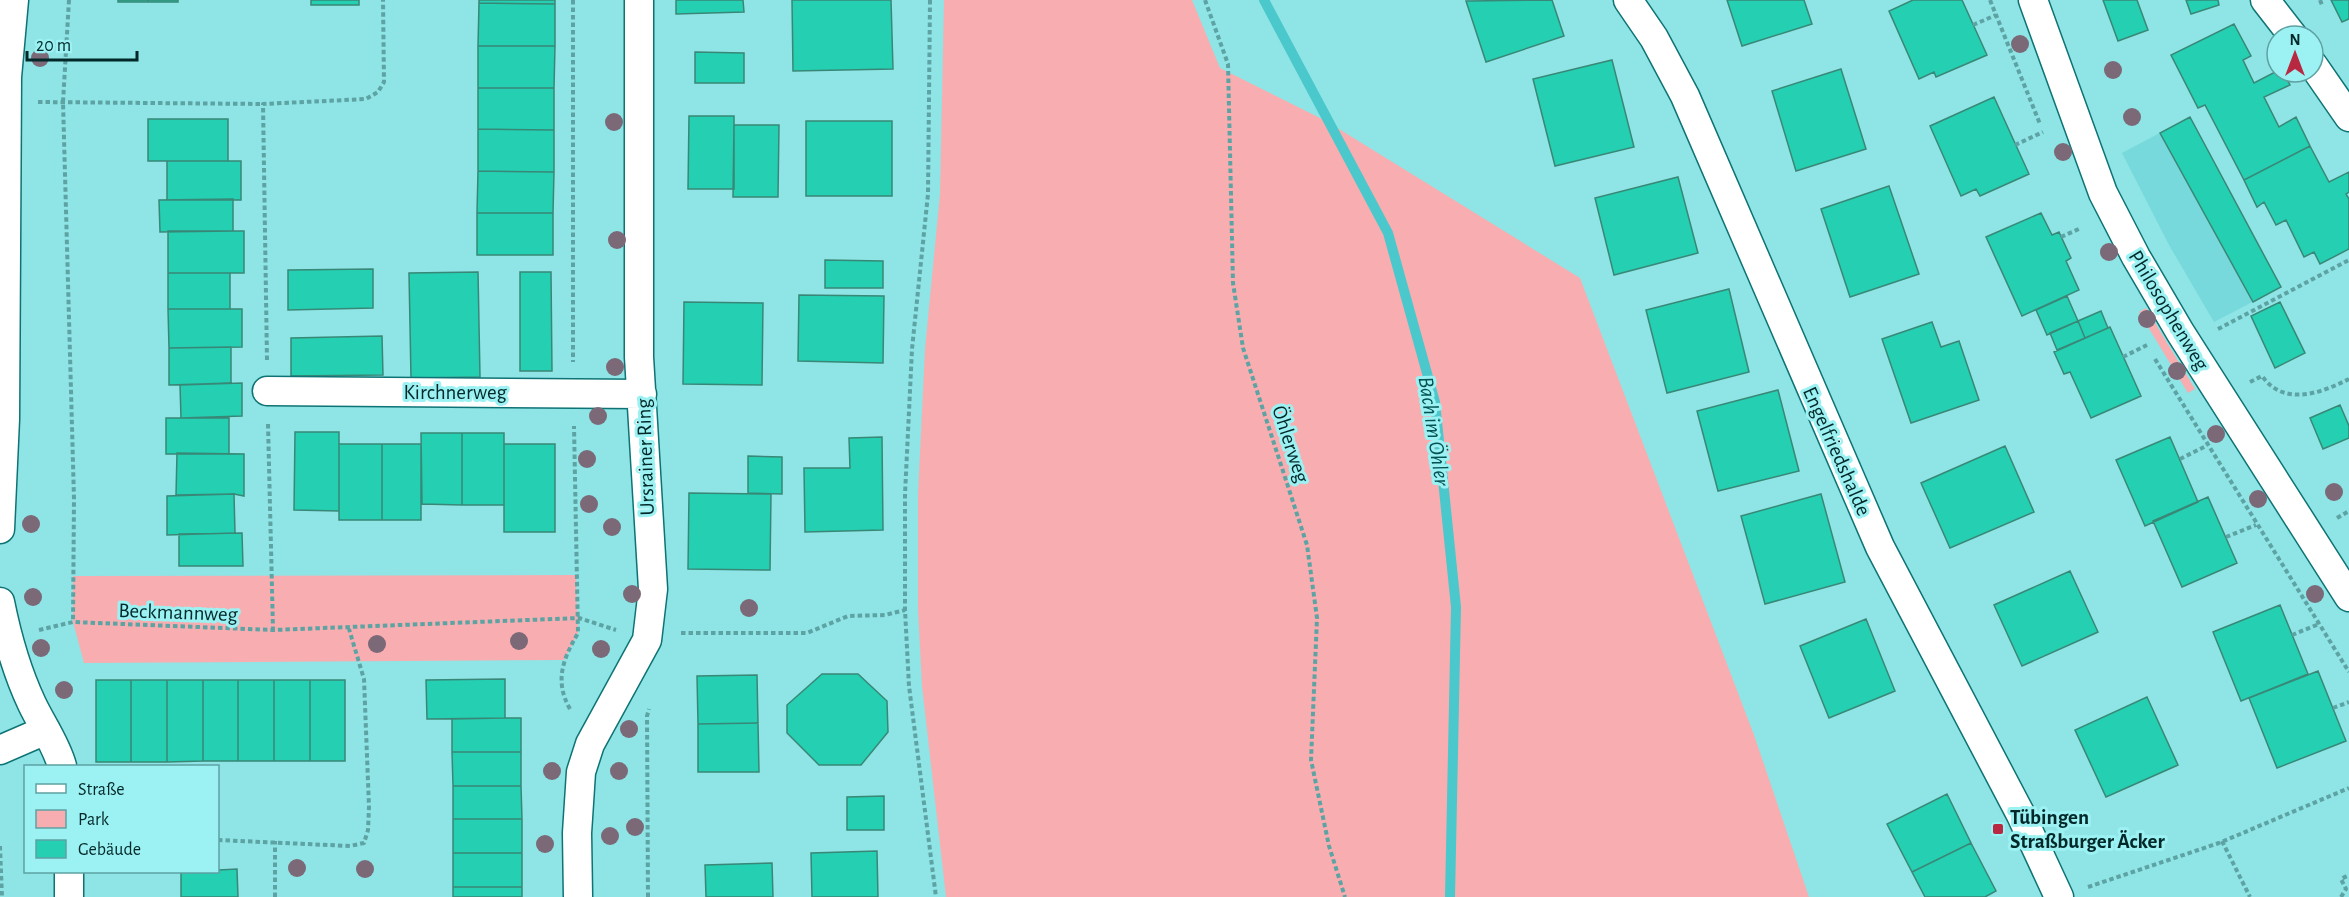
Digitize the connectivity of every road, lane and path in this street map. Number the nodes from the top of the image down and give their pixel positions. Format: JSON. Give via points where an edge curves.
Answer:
{"nodes":[{"id":1,"x":14,"y":0,"type":"edge"},
{"id":2,"x":69,"y":0,"type":"edge"},
{"id":3,"x":382,"y":0,"type":"edge"},
{"id":4,"x":639,"y":0,"type":"edge"},
{"id":5,"x":930,"y":0,"type":"edge"},
{"id":6,"x":1205,"y":0,"type":"edge"},
{"id":7,"x":1628,"y":0,"type":"edge"},
{"id":8,"x":2033,"y":0,"type":"edge"},
{"id":9,"x":2265,"y":0,"type":"edge"},
{"id":10,"x":1996,"y":15,"type":"dead end"},
{"id":11,"x":2284,"y":24,"type":"edge"},
{"id":12,"x":1973,"y":25,"type":"dead end"},
{"id":13,"x":2325,"y":82,"type":"edge"},
{"id":14,"x":8,"y":102,"type":"junction"},
{"id":15,"x":63,"y":102,"type":"junction"},
{"id":16,"x":263,"y":104,"type":"junction"},
{"id":17,"x":2349,"y":117,"type":"edge"},
{"id":18,"x":2043,"y":132,"type":"dead end"},
{"id":19,"x":2015,"y":145,"type":"dead end"},
{"id":20,"x":4,"y":217,"type":"edge"},
{"id":21,"x":2081,"y":228,"type":"dead end"},
{"id":22,"x":2061,"y":237,"type":"dead end"},
{"id":23,"x":2349,"y":260,"type":"edge"},
{"id":24,"x":2147,"y":345,"type":"dead end"},
{"id":25,"x":2189,"y":346,"type":"junction"},
{"id":26,"x":2123,"y":357,"type":"dead end"},
{"id":27,"x":2349,"y":379,"type":"edge"},
{"id":28,"x":2252,"y":381,"type":"dead end"},
{"id":29,"x":267,"y":391,"type":"junction"},
{"id":30,"x":642,"y":394,"type":"junction"},
{"id":31,"x":2206,"y":446,"type":"dead end"},
{"id":32,"x":2180,"y":459,"type":"dead end"},
{"id":33,"x":2256,"y":525,"type":"dead end"},
{"id":34,"x":0,"y":529,"type":"edge"},
{"id":35,"x":2226,"y":537,"type":"dead end"},
{"id":36,"x":2349,"y":597,"type":"edge"},
{"id":37,"x":0,"y":602,"type":"edge"},
{"id":38,"x":904,"y":610,"type":"junction"},
{"id":39,"x":73,"y":622,"type":"junction"},
{"id":40,"x":2319,"y":624,"type":"dead end"},
{"id":41,"x":349,"y":628,"type":"junction"},
{"id":42,"x":273,"y":630,"type":"junction"},
{"id":43,"x":2292,"y":635,"type":"dead end"},
{"id":44,"x":3,"y":638,"type":"edge"},
{"id":45,"x":646,"y":639,"type":"junction"},
{"id":46,"x":653,"y":699,"type":"dead end"},
{"id":47,"x":2349,"y":702,"type":"edge"},
{"id":48,"x":2333,"y":708,"type":"dead end"},
{"id":49,"x":46,"y":730,"type":"junction"},
{"id":50,"x":0,"y":750,"type":"edge"},
{"id":51,"x":62,"y":765,"type":"edge"},
{"id":52,"x":2349,"y":788,"type":"edge"},
{"id":53,"x":219,"y":840,"type":"edge"},
{"id":54,"x":275,"y":841,"type":"junction"},
{"id":55,"x":2222,"y":841,"type":"junction"},
{"id":56,"x":0,"y":846,"type":"edge"},
{"id":57,"x":69,"y":873,"type":"edge"},
{"id":58,"x":2349,"y":875,"type":"edge"},
{"id":59,"x":2,"y":897,"type":"edge"},
{"id":60,"x":69,"y":897,"type":"edge"},
{"id":61,"x":275,"y":897,"type":"edge"},
{"id":62,"x":578,"y":897,"type":"edge"},
{"id":63,"x":648,"y":897,"type":"edge"},
{"id":64,"x":936,"y":897,"type":"edge"},
{"id":65,"x":1346,"y":897,"type":"edge"},
{"id":66,"x":2059,"y":897,"type":"edge"},
{"id":67,"x":2250,"y":897,"type":"edge"},
{"id":68,"x":2341,"y":897,"type":"edge"}],
"edges":[{"from":1,"to":14,"type":"street"},
{"from":2,"to":15,"type":"path"},
{"from":3,"to":16,"type":"path","via":[[384,82],[378,93],[366,99]]},
{"from":4,"to":30,"type":"street","name":"Ursrainer Ring"},
{"from":5,"to":38,"type":"path","via":[[928,194],[912,349],[904,494]]},
{"from":6,"to":65,"type":"path","name":"Öhlerweg","via":[[1228,64],[1233,283],[1243,348],[1307,545],[1317,618],[1311,760],[1329,846]]},
{"from":7,"to":66,"type":"street","name":"Engelfriedshalde","via":[[1685,96],[1880,547],[2021,815]]},
{"from":8,"to":25,"type":"street","name":"Philosophenweg","via":[[2103,192]]},
{"from":9,"to":11,"type":"street"},
{"from":10,"to":12,"type":"path"},
{"from":13,"to":17,"type":"street"},
{"from":14,"to":15,"type":"path"},
{"from":14,"to":20,"type":"street"},
{"from":15,"to":16,"type":"path"},
{"from":15,"to":39,"type":"path","via":[[74,499]]},
{"from":16,"to":29,"type":"path"},
{"from":18,"to":19,"type":"path"},
{"from":20,"to":34,"type":"street","via":[[5,419]]},
{"from":21,"to":22,"type":"path"},
{"from":23,"to":25,"type":"path"},
{"from":24,"to":26,"type":"path"},
{"from":25,"to":36,"type":"street","name":"Philosophenweg"},
{"from":27,"to":28,"type":"path","via":[[2307,396],[2278,390],[2262,376]]},
{"from":29,"to":30,"type":"street","name":"Kirchnerweg"},
{"from":29,"to":42,"type":"path"},
{"from":30,"to":45,"type":"street","name":"Ursrainer Ring","via":[[653,589]]},
{"from":31,"to":32,"type":"path"},
{"from":33,"to":35,"type":"path"},
{"from":37,"to":44,"type":"street"},
{"from":38,"to":45,"type":"path","via":[[848,616],[807,633],[670,633]]},
{"from":38,"to":64,"type":"path","via":[[909,686]]},
{"from":39,"to":42,"type":"path","name":"Beckmannweg"},
{"from":39,"to":44,"type":"path","name":"Beckmannweg"},
{"from":40,"to":43,"type":"path"},
{"from":41,"to":42,"type":"path","name":"Beckmannweg"},
{"from":41,"to":45,"type":"path","name":"Beckmannweg","via":[[579,618]]},
{"from":41,"to":54,"type":"path","via":[[364,679],[369,807],[364,843],[351,846]]},
{"from":44,"to":49,"type":"street"},
{"from":45,"to":62,"type":"street","name":"Ursrainer Ring","via":[[590,744],[581,772]]},
{"from":46,"to":63,"type":"path","via":[[647,716]]},
{"from":47,"to":48,"type":"path"},
{"from":49,"to":50,"type":"street"},
{"from":49,"to":51,"type":"street"},
{"from":52,"to":55,"type":"path"},
{"from":53,"to":54,"type":"path"},
{"from":54,"to":61,"type":"path"},
{"from":55,"to":66,"type":"path"},
{"from":55,"to":67,"type":"path"},
{"from":56,"to":59,"type":"path"},
{"from":57,"to":60,"type":"street"},
{"from":58,"to":68,"type":"path","via":[[2341,879],[2346,889]]}]}
